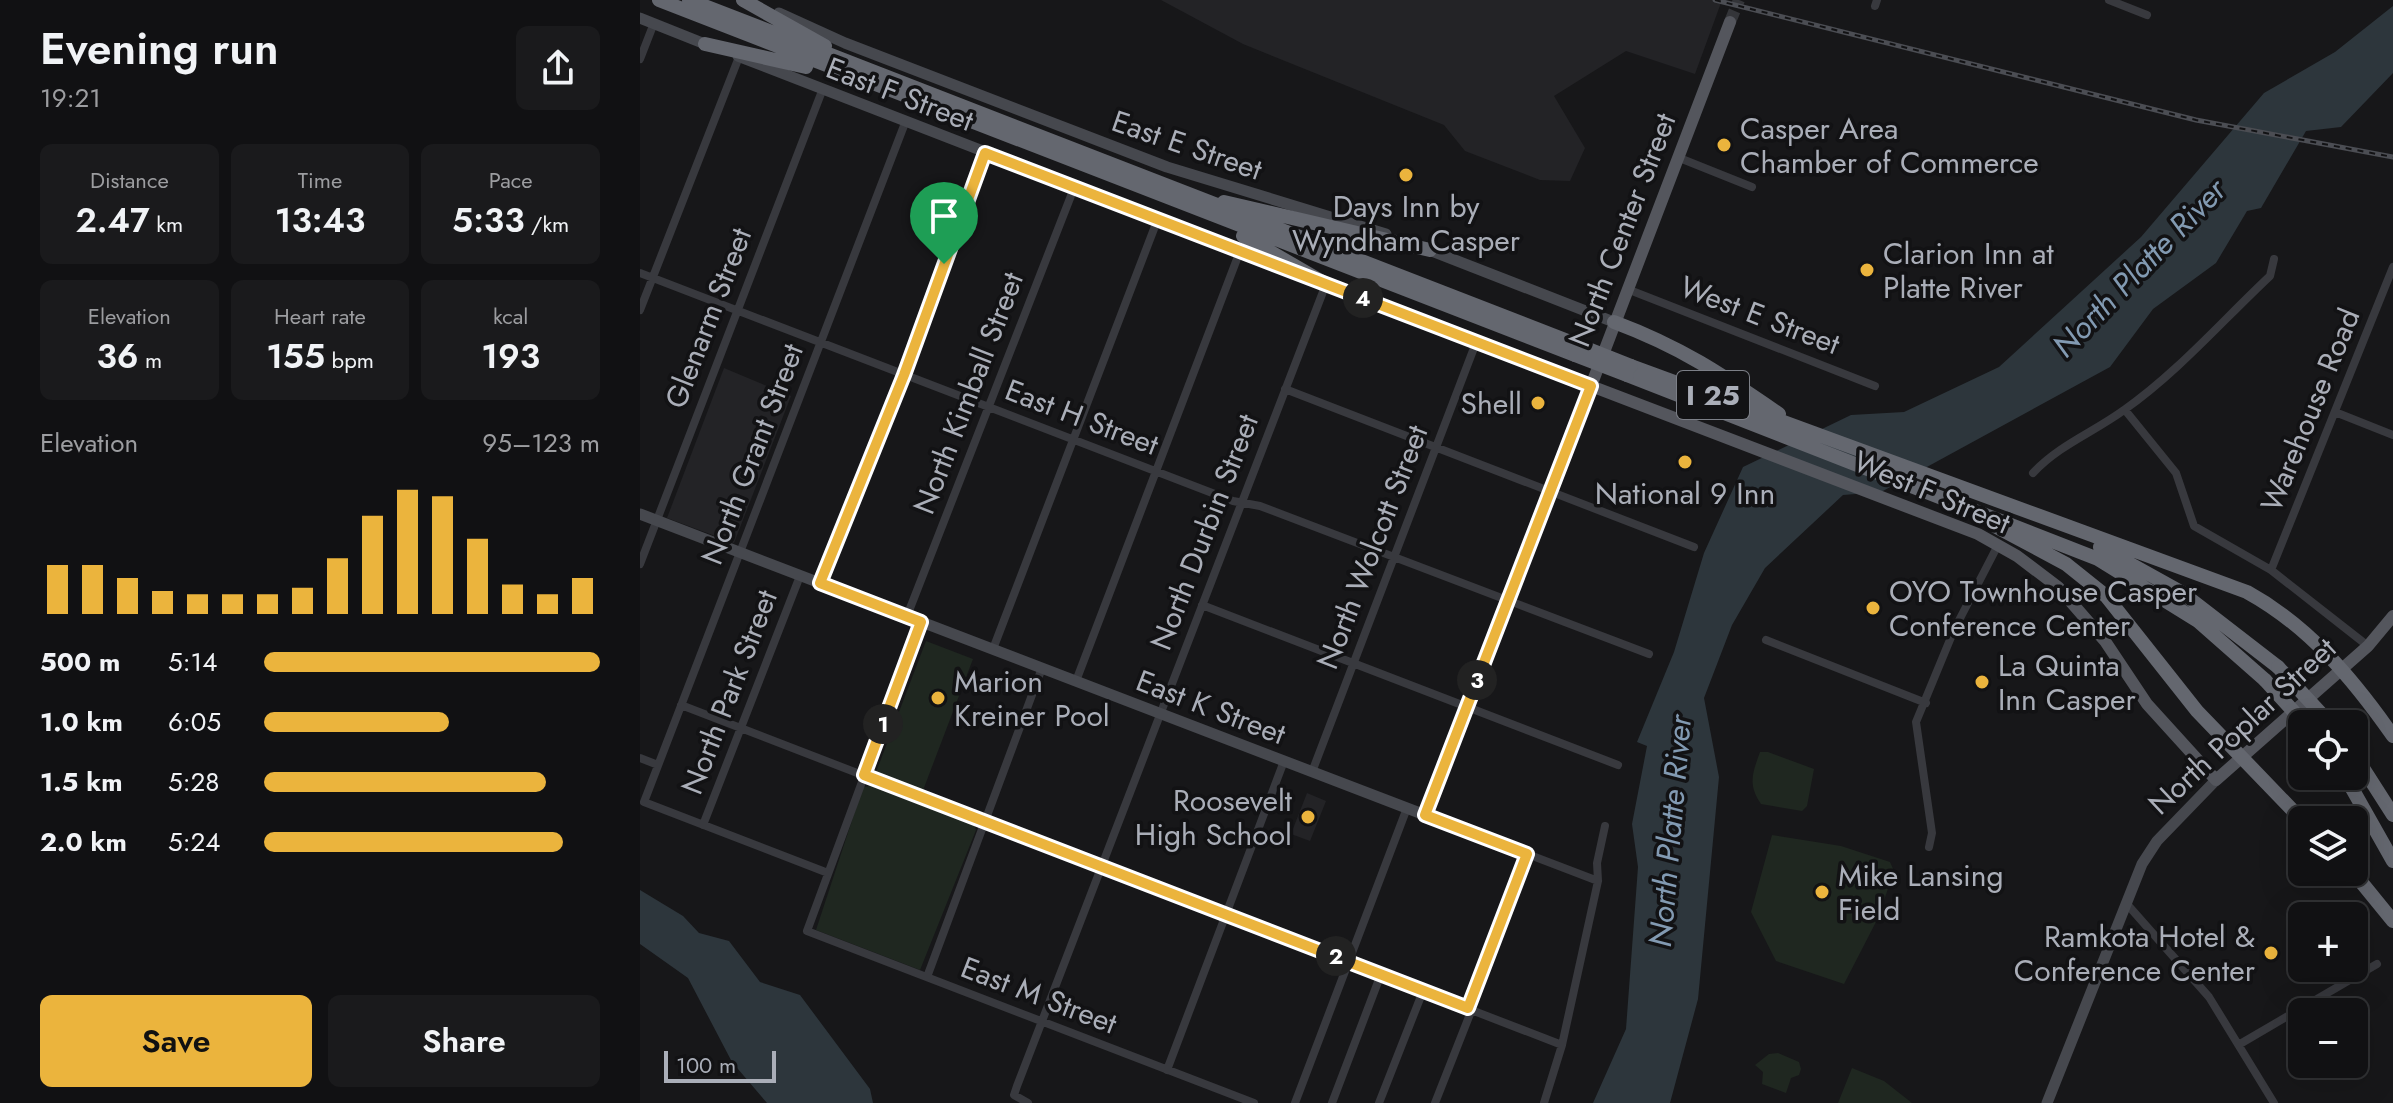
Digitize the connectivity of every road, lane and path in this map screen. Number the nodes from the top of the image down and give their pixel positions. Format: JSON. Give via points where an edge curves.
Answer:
{"nodes":[{"id":1,"x":659,"y":0,"type":"edge"},
{"id":2,"x":689,"y":0,"type":"edge"},
{"id":3,"x":743,"y":0,"type":"edge"},
{"id":4,"x":750,"y":0,"type":"edge"},
{"id":5,"x":2109,"y":0,"type":"edge"},
{"id":6,"x":2147,"y":15,"type":"dead end"},
{"id":7,"x":640,"y":18,"type":"edge"},
{"id":8,"x":1730,"y":22,"type":"tunnel mouth"},
{"id":9,"x":654,"y":23,"type":"junction"},
{"id":10,"x":705,"y":44,"type":"junction"},
{"id":11,"x":739,"y":57,"type":"junction"},
{"id":12,"x":640,"y":59,"type":"edge"},
{"id":13,"x":822,"y":91,"type":"junction"},
{"id":14,"x":906,"y":92,"type":"junction"},
{"id":15,"x":905,"y":123,"type":"junction"},
{"id":16,"x":985,"y":153,"type":"junction"},
{"id":17,"x":1676,"y":157,"type":"junction"},
{"id":18,"x":1752,"y":187,"type":"dead end"},
{"id":19,"x":1074,"y":188,"type":"junction"},
{"id":20,"x":1172,"y":196,"type":"junction"},
{"id":21,"x":1157,"y":221,"type":"junction"},
{"id":22,"x":1430,"y":250,"type":"junction"},
{"id":23,"x":1240,"y":251,"type":"junction"},
{"id":24,"x":2274,"y":259,"type":"dead end"},
{"id":25,"x":2393,"y":267,"type":"edge"},
{"id":26,"x":640,"y":273,"type":"edge"},
{"id":27,"x":652,"y":278,"type":"junction"},
{"id":28,"x":1326,"y":284,"type":"junction"},
{"id":29,"x":1627,"y":289,"type":"junction"},
{"id":30,"x":640,"y":310,"type":"edge"},
{"id":31,"x":736,"y":311,"type":"junction"},
{"id":32,"x":1614,"y":322,"type":"junction"},
{"id":33,"x":1477,"y":340,"type":"junction"},
{"id":34,"x":821,"y":342,"type":"junction"},
{"id":35,"x":1629,"y":370,"type":"junction"},
{"id":36,"x":904,"y":375,"type":"junction"},
{"id":37,"x":1591,"y":386,"type":"junction"},
{"id":38,"x":1875,"y":386,"type":"dead end"},
{"id":39,"x":1285,"y":389,"type":"junction"},
{"id":40,"x":989,"y":407,"type":"junction"},
{"id":41,"x":2125,"y":410,"type":"junction"},
{"id":42,"x":2335,"y":412,"type":"junction"},
{"id":43,"x":1796,"y":425,"type":"junction"},
{"id":44,"x":2393,"y":435,"type":"edge"},
{"id":45,"x":1072,"y":440,"type":"junction"},
{"id":46,"x":1436,"y":447,"type":"junction"},
{"id":47,"x":1157,"y":472,"type":"junction"},
{"id":48,"x":2033,"y":473,"type":"dead end"},
{"id":49,"x":1552,"y":491,"type":"junction"},
{"id":50,"x":1933,"y":494,"type":"junction"},
{"id":51,"x":1242,"y":502,"type":"junction"},
{"id":52,"x":640,"y":514,"type":"edge"},
{"id":53,"x":2034,"y":517,"type":"junction"},
{"id":54,"x":657,"y":521,"type":"junction"},
{"id":55,"x":1998,"y":545,"type":"junction"},
{"id":56,"x":1694,"y":547,"type":"dead end"},
{"id":57,"x":740,"y":553,"type":"junction"},
{"id":58,"x":1393,"y":558,"type":"junction"},
{"id":59,"x":640,"y":564,"type":"edge"},
{"id":60,"x":2271,"y":570,"type":"junction"},
{"id":61,"x":800,"y":576,"type":"junction"},
{"id":62,"x":820,"y":583,"type":"junction"},
{"id":63,"x":1508,"y":602,"type":"junction"},
{"id":64,"x":1202,"y":605,"type":"junction"},
{"id":65,"x":907,"y":616,"type":"junction"},
{"id":66,"x":2393,"y":616,"type":"edge"},
{"id":67,"x":921,"y":622,"type":"junction"},
{"id":68,"x":1766,"y":640,"type":"dead end"},
{"id":69,"x":2368,"y":646,"type":"junction"},
{"id":70,"x":993,"y":649,"type":"junction"},
{"id":71,"x":1649,"y":654,"type":"dead end"},
{"id":72,"x":1353,"y":664,"type":"junction"},
{"id":73,"x":1042,"y":668,"type":"junction"},
{"id":74,"x":2342,"y":669,"type":"junction"},
{"id":75,"x":1076,"y":681,"type":"junction"},
{"id":76,"x":1926,"y":703,"type":"junction"},
{"id":77,"x":681,"y":705,"type":"junction"},
{"id":78,"x":1466,"y":709,"type":"junction"},
{"id":79,"x":2292,"y":710,"type":"edge"},
{"id":80,"x":2318,"y":710,"type":"edge"},
{"id":81,"x":1160,"y":714,"type":"junction"},
{"id":82,"x":741,"y":728,"type":"junction"},
{"id":83,"x":2393,"y":736,"type":"edge"},
{"id":84,"x":2240,"y":757,"type":"junction"},
{"id":85,"x":640,"y":758,"type":"edge"},
{"id":86,"x":1284,"y":761,"type":"junction"},
{"id":87,"x":658,"y":765,"type":"junction"},
{"id":88,"x":1618,"y":765,"type":"dead end"},
{"id":89,"x":1312,"y":772,"type":"junction"},
{"id":90,"x":864,"y":775,"type":"junction"},
{"id":91,"x":2368,"y":776,"type":"edge"},
{"id":92,"x":2216,"y":780,"type":"junction"},
{"id":93,"x":2353,"y":790,"type":"edge"},
{"id":94,"x":2288,"y":806,"type":"edge"},
{"id":95,"x":1407,"y":808,"type":"junction"},
{"id":96,"x":1425,"y":815,"type":"junction"},
{"id":97,"x":2393,"y":815,"type":"edge"},
{"id":98,"x":985,"y":822,"type":"junction"},
{"id":99,"x":703,"y":825,"type":"junction"},
{"id":100,"x":1605,"y":826,"type":"dead end"},
{"id":101,"x":1929,"y":847,"type":"dead end"},
{"id":102,"x":1527,"y":854,"type":"junction"},
{"id":103,"x":2393,"y":861,"type":"edge"},
{"id":104,"x":1101,"y":867,"type":"junction"},
{"id":105,"x":828,"y":873,"type":"junction"},
{"id":106,"x":1598,"y":881,"type":"junction"},
{"id":107,"x":2364,"y":886,"type":"edge"},
{"id":108,"x":2126,"y":903,"type":"junction"},
{"id":109,"x":1225,"y":915,"type":"junction"},
{"id":110,"x":2393,"y":921,"type":"edge"},
{"id":111,"x":1349,"y":961,"type":"junction"},
{"id":112,"x":2377,"y":964,"type":"dead end"},
{"id":113,"x":1381,"y":974,"type":"junction"},
{"id":114,"x":927,"y":977,"type":"junction"},
{"id":115,"x":1423,"y":991,"type":"junction"},
{"id":116,"x":1470,"y":1008,"type":"junction"},
{"id":117,"x":1041,"y":1021,"type":"junction"},
{"id":118,"x":2240,"y":1044,"type":"junction"},
{"id":119,"x":1562,"y":1045,"type":"junction"},
{"id":120,"x":1167,"y":1070,"type":"junction"},
{"id":121,"x":1028,"y":1103,"type":"edge"},
{"id":122,"x":1254,"y":1103,"type":"edge"},
{"id":123,"x":1295,"y":1103,"type":"edge"},
{"id":124,"x":1332,"y":1103,"type":"edge"},
{"id":125,"x":1379,"y":1103,"type":"edge"},
{"id":126,"x":1435,"y":1103,"type":"edge"},
{"id":127,"x":1544,"y":1103,"type":"edge"},
{"id":128,"x":2047,"y":1103,"type":"edge"},
{"id":129,"x":2274,"y":1103,"type":"edge"}],
"edges":[{"from":1,"to":14,"type":"highway","number":"I 25"},
{"from":2,"to":14,"type":"highway","number":"I 25"},
{"from":3,"to":14,"type":"highway"},
{"from":4,"to":22,"type":"main road","name":"East E Street","via":[[845,43],[1167,167]]},
{"from":5,"to":6,"type":"street"},
{"from":7,"to":9,"type":"main road","name":"East F Street"},
{"from":8,"to":17,"type":"main road","name":"North Center Street"},
{"from":9,"to":10,"type":"main road","name":"East F Street"},
{"from":9,"to":12,"type":"street"},
{"from":10,"to":11,"type":"main road","name":"East F Street"},
{"from":10,"to":14,"type":"highway"},
{"from":11,"to":13,"type":"main road","name":"East F Street"},
{"from":11,"to":27,"type":"street"},
{"from":13,"to":15,"type":"main road","name":"East F Street"},
{"from":13,"to":31,"type":"street","name":"Glenarm Street"},
{"from":14,"to":20,"type":"highway","number":"I 25"},
{"from":15,"to":16,"type":"main road","name":"East F Street"},
{"from":15,"to":34,"type":"street","name":"North Grant Street"},
{"from":16,"to":19,"type":"main road","name":"East F Street"},
{"from":16,"to":36,"type":"street","name":"North Park Street"},
{"from":17,"to":18,"type":"street"},
{"from":17,"to":29,"type":"main road","name":"North Center Street"},
{"from":19,"to":21,"type":"main road","name":"East F Street"},
{"from":19,"to":40,"type":"street","name":"North Kimball Street"},
{"from":20,"to":22,"type":"highway"},
{"from":20,"to":28,"type":"highway"},
{"from":20,"to":35,"type":"highway","number":"I 25","bridge":true},
{"from":21,"to":23,"type":"main road","name":"East F Street"},
{"from":21,"to":45,"type":"street"},
{"from":22,"to":32,"type":"main road","name":"East E Street"},
{"from":23,"to":28,"type":"main road","name":"East F Street"},
{"from":23,"to":47,"type":"street"},
{"from":24,"to":41,"type":"street","via":[[2270,276]]},
{"from":25,"to":42,"type":"street","name":"Warehouse Road"},
{"from":26,"to":27,"type":"street","name":"East H Street"},
{"from":27,"to":30,"type":"street"},
{"from":27,"to":31,"type":"street","name":"East H Street"},
{"from":28,"to":33,"type":"main road","name":"East F Street"},
{"from":28,"to":39,"type":"street","name":"North Durbin Street"},
{"from":29,"to":32,"type":"main road","name":"North Center Street"},
{"from":29,"to":38,"type":"street","name":"West E Street"},
{"from":31,"to":34,"type":"street","name":"East H Street"},
{"from":31,"to":54,"type":"street","name":"Glenarm Street"},
{"from":32,"to":37,"type":"main road","name":"North Center Street"},
{"from":32,"to":43,"type":"highway","via":[[1715,368]]},
{"from":33,"to":37,"type":"main road","name":"East F Street"},
{"from":33,"to":46,"type":"street","name":"North Wolcott Street"},
{"from":34,"to":36,"type":"street","name":"East H Street"},
{"from":34,"to":57,"type":"street","name":"North Grant Street"},
{"from":35,"to":43,"type":"highway","number":"I 25"},
{"from":35,"to":50,"type":"highway","number":"I 25"},
{"from":36,"to":40,"type":"street","name":"East H Street"},
{"from":36,"to":62,"type":"street","name":"North Park Street"},
{"from":37,"to":49,"type":"main road","name":"North Center Street"},
{"from":37,"to":55,"type":"main road","name":"West F Street"},
{"from":39,"to":46,"type":"street"},
{"from":39,"to":51,"type":"street","name":"North Durbin Street"},
{"from":40,"to":45,"type":"street","name":"East H Street"},
{"from":40,"to":65,"type":"street","name":"North Kimball Street"},
{"from":41,"to":48,"type":"street","via":[[2050,455]]},
{"from":41,"to":60,"type":"street","via":[[2176,473],[2194,526]]},
{"from":42,"to":44,"type":"street"},
{"from":42,"to":60,"type":"street","name":"Warehouse Road"},
{"from":43,"to":53,"type":"highway","number":"I 25"},
{"from":45,"to":47,"type":"street","name":"East H Street"},
{"from":45,"to":70,"type":"street"},
{"from":46,"to":49,"type":"street"},
{"from":46,"to":58,"type":"street","name":"North Wolcott Street"},
{"from":47,"to":51,"type":"street","name":"East H Street"},
{"from":47,"to":75,"type":"street"},
{"from":49,"to":56,"type":"street"},
{"from":49,"to":63,"type":"main road","name":"North Center Street"},
{"from":50,"to":79,"type":"highway","number":"I 25","bridge":true,"via":[[2122,571],[2198,621]]},
{"from":50,"to":84,"type":"highway","via":[[2045,551],[2091,583]]},
{"from":51,"to":58,"type":"street","name":"East H Street"},
{"from":51,"to":64,"type":"street","name":"North Durbin Street"},
{"from":52,"to":54,"type":"main road","name":"East K Street"},
{"from":53,"to":74,"type":"highway","via":[[2247,592],[2302,628]]},
{"from":53,"to":80,"type":"highway","number":"I 25","bridge":true,"via":[[2181,592],[2278,667]]},
{"from":54,"to":57,"type":"main road","name":"East K Street"},
{"from":54,"to":59,"type":"street","name":"Glenarm Street"},
{"from":55,"to":76,"type":"street","via":[[1954,630]]},
{"from":55,"to":92,"type":"main road","name":"West F Street","via":[[2068,597],[2147,704]]},
{"from":57,"to":61,"type":"main road","name":"East K Street"},
{"from":57,"to":77,"type":"street","name":"North Grant Street"},
{"from":58,"to":63,"type":"street","name":"East H Street"},
{"from":58,"to":72,"type":"street","name":"North Wolcott Street"},
{"from":60,"to":69,"type":"street"},
{"from":61,"to":62,"type":"main road","name":"East K Street"},
{"from":61,"to":82,"type":"street","name":"North Park Street"},
{"from":62,"to":65,"type":"main road","name":"East K Street"},
{"from":63,"to":71,"type":"street","name":"East H Street"},
{"from":63,"to":78,"type":"main road","name":"North Center Street"},
{"from":64,"to":72,"type":"street"},
{"from":64,"to":81,"type":"street","name":"North Durbin Street"},
{"from":65,"to":67,"type":"main road","name":"East K Street"},
{"from":66,"to":69,"type":"main road","name":"North Poplar Street"},
{"from":67,"to":70,"type":"main road","name":"East K Street"},
{"from":67,"to":90,"type":"street"},
{"from":68,"to":76,"type":"street"},
{"from":69,"to":74,"type":"main road","name":"North Poplar Street"},
{"from":70,"to":73,"type":"main road","name":"East K Street"},
{"from":72,"to":78,"type":"street"},
{"from":72,"to":89,"type":"street","name":"North Wolcott Street"},
{"from":73,"to":75,"type":"main road","name":"East K Street"},
{"from":73,"to":98,"type":"street"},
{"from":74,"to":83,"type":"highway"},
{"from":74,"to":84,"type":"main road","name":"North Poplar Street"},
{"from":75,"to":81,"type":"main road","name":"East K Street"},
{"from":76,"to":101,"type":"street","via":[[1916,722],[1932,833]]},
{"from":77,"to":82,"type":"street"},
{"from":77,"to":87,"type":"street","name":"North Grant Street"},
{"from":78,"to":88,"type":"street"},
{"from":78,"to":96,"type":"main road","name":"North Center Street"},
{"from":81,"to":86,"type":"main road","name":"East K Street"},
{"from":81,"to":104,"type":"street","name":"North Durbin Street"},
{"from":82,"to":90,"type":"street"},
{"from":82,"to":99,"type":"street","name":"North Park Street"},
{"from":84,"to":92,"type":"main road","name":"North Poplar Street"},
{"from":84,"to":94,"type":"highway"},
{"from":85,"to":87,"type":"street"},
{"from":86,"to":89,"type":"main road","name":"East K Street"},
{"from":86,"to":109,"type":"street"},
{"from":87,"to":99,"type":"street","name":"North Grant Street","via":[[644,802]]},
{"from":89,"to":95,"type":"main road","name":"East K Street"},
{"from":90,"to":98,"type":"street"},
{"from":90,"to":105,"type":"street"},
{"from":91,"to":97,"type":"highway"},
{"from":92,"to":108,"type":"main road","name":"North Poplar Street","via":[[2157,841]]},
{"from":93,"to":103,"type":"highway"},
{"from":95,"to":96,"type":"main road","name":"East K Street"},
{"from":95,"to":111,"type":"street"},
{"from":96,"to":102,"type":"street"},
{"from":98,"to":104,"type":"street"},
{"from":98,"to":114,"type":"street"},
{"from":99,"to":105,"type":"street"},
{"from":100,"to":106,"type":"street"},
{"from":102,"to":106,"type":"street"},
{"from":102,"to":116,"type":"street"},
{"from":104,"to":109,"type":"street"},
{"from":104,"to":117,"type":"street","name":"North Durbin Street"},
{"from":105,"to":114,"type":"street","name":"East M Street","via":[[807,931]]},
{"from":106,"to":119,"type":"street"},
{"from":107,"to":110,"type":"highway"},
{"from":108,"to":118,"type":"street","via":[[2209,997]]},
{"from":108,"to":128,"type":"main road","name":"North Poplar Street"},
{"from":109,"to":111,"type":"street"},
{"from":109,"to":120,"type":"street"},
{"from":111,"to":113,"type":"street"},
{"from":111,"to":123,"type":"street"},
{"from":112,"to":118,"type":"street"},
{"from":113,"to":115,"type":"street"},
{"from":113,"to":124,"type":"street"},
{"from":114,"to":117,"type":"street","name":"East M Street"},
{"from":115,"to":116,"type":"street"},
{"from":115,"to":125,"type":"street"},
{"from":116,"to":119,"type":"street"},
{"from":116,"to":126,"type":"street"},
{"from":117,"to":120,"type":"street","name":"East M Street"},
{"from":117,"to":121,"type":"street","name":"North Durbin Street","via":[[1014,1095]]},
{"from":118,"to":129,"type":"street"},
{"from":119,"to":127,"type":"street"},
{"from":120,"to":122,"type":"street","name":"East M Street"}]}
